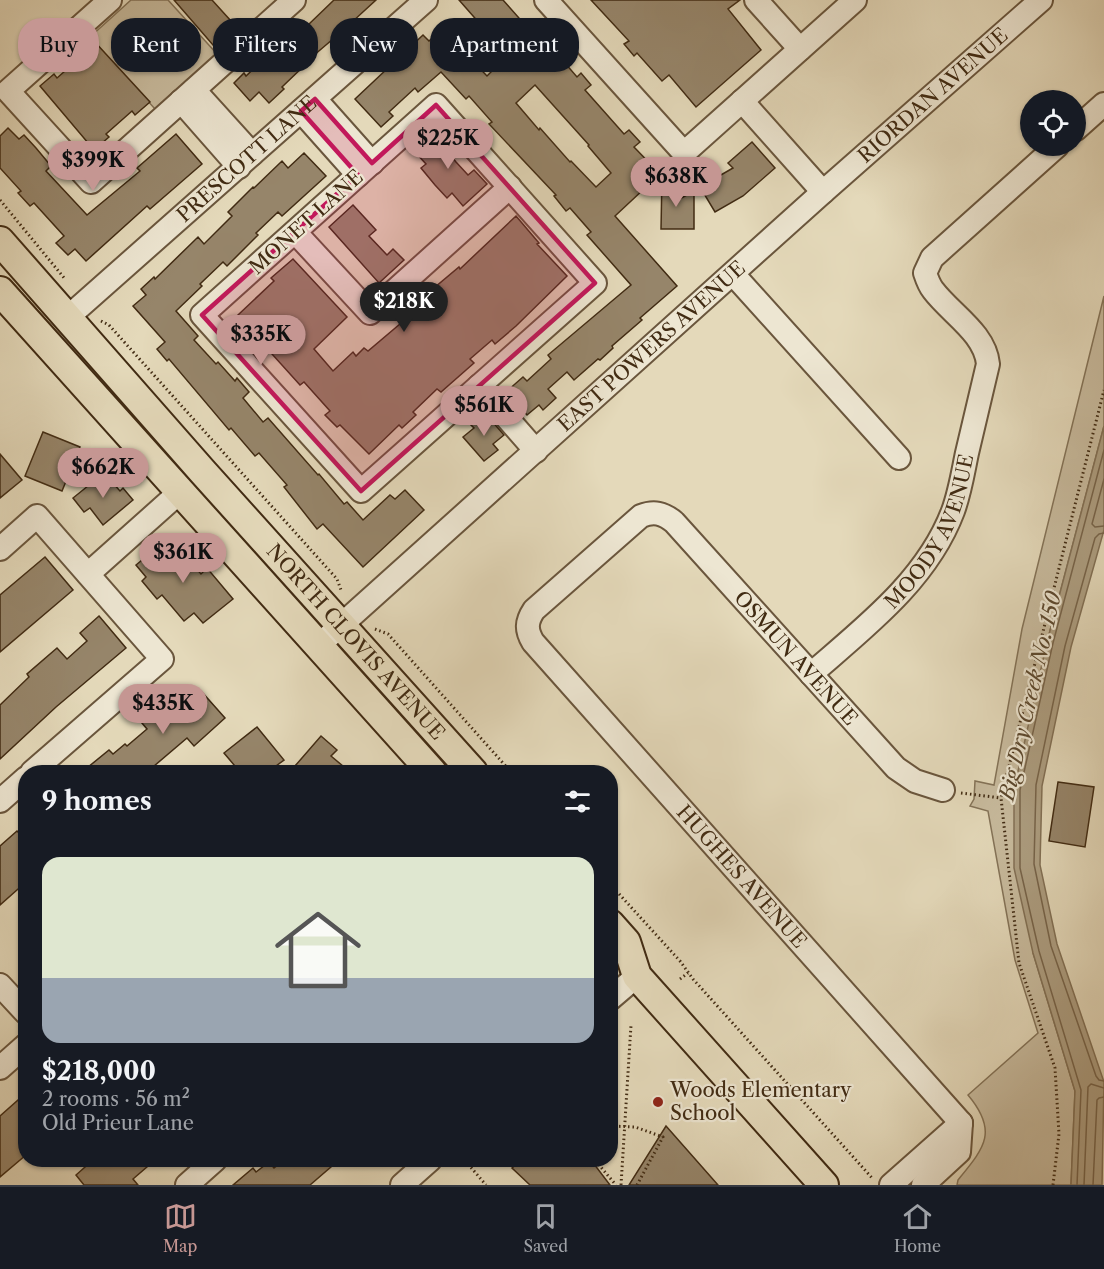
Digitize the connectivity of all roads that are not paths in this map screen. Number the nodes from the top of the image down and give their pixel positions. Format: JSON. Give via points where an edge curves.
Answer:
{"nodes":[{"id":1,"x":110,"y":0,"type":"edge"},
{"id":2,"x":294,"y":0,"type":"edge"},
{"id":3,"x":426,"y":0,"type":"edge"},
{"id":4,"x":546,"y":0,"type":"edge"},
{"id":5,"x":756,"y":0,"type":"edge"},
{"id":6,"x":855,"y":0,"type":"edge"},
{"id":7,"x":1041,"y":0,"type":"edge"},
{"id":8,"x":800,"y":49,"type":"junction"},
{"id":9,"x":187,"y":95,"type":"junction"},
{"id":10,"x":742,"y":101,"type":"junction"},
{"id":11,"x":1104,"y":104,"type":"edge"},
{"id":12,"x":308,"y":105,"type":"junction"},
{"id":13,"x":1086,"y":120,"type":"edge"},
{"id":14,"x":1047,"y":156,"type":"edge"},
{"id":15,"x":245,"y":160,"type":"junction"},
{"id":16,"x":365,"y":169,"type":"junction"},
{"id":17,"x":510,"y":187,"type":"junction"},
{"id":18,"x":823,"y":192,"type":"junction"},
{"id":19,"x":295,"y":232,"type":"junction"},
{"id":20,"x":0,"y":241,"type":"edge"},
{"id":21,"x":0,"y":265,"type":"edge"},
{"id":22,"x":733,"y":274,"type":"junction"},
{"id":23,"x":0,"y":291,"type":"edge"},
{"id":24,"x":67,"y":318,"type":"junction"},
{"id":25,"x":479,"y":386,"type":"junction"},
{"id":26,"x":536,"y":451,"type":"junction"},
{"id":27,"x":899,"y":458,"type":"dead end"},
{"id":28,"x":181,"y":491,"type":"junction"},
{"id":29,"x":0,"y":549,"type":"edge"},
{"id":30,"x":88,"y":574,"type":"junction"},
{"id":31,"x":342,"y":626,"type":"junction"},
{"id":32,"x":527,"y":627,"type":"joint"},
{"id":33,"x":319,"y":645,"type":"junction"},
{"id":34,"x":811,"y":674,"type":"junction"},
{"id":35,"x":40,"y":765,"type":"edge"},
{"id":36,"x":426,"y":765,"type":"edge"},
{"id":37,"x":467,"y":765,"type":"edge"},
{"id":38,"x":18,"y":785,"type":"edge"},
{"id":39,"x":943,"y":790,"type":"road end"},
{"id":40,"x":0,"y":801,"type":"edge"},
{"id":41,"x":618,"y":933,"type":"edge"},
{"id":42,"x":618,"y":968,"type":"edge"},
{"id":43,"x":637,"y":976,"type":"junction"},
{"id":44,"x":0,"y":985,"type":"edge"},
{"id":45,"x":618,"y":992,"type":"edge"},
{"id":46,"x":18,"y":1004,"type":"edge"},
{"id":47,"x":18,"y":1052,"type":"edge"},
{"id":48,"x":0,"y":1068,"type":"edge"},
{"id":49,"x":962,"y":1123,"type":"junction"},
{"id":50,"x":207,"y":1167,"type":"edge"},
{"id":51,"x":422,"y":1167,"type":"edge"},
{"id":52,"x":187,"y":1185,"type":"edge"},
{"id":53,"x":402,"y":1185,"type":"edge"},
{"id":54,"x":824,"y":1185,"type":"edge"},
{"id":55,"x":891,"y":1185,"type":"edge"},
{"id":56,"x":923,"y":1185,"type":"edge"}],
"edges":[{"from":1,"to":9,"type":"street","via":[[8,91],[91,182]]},
{"from":2,"to":9,"type":"street"},
{"from":3,"to":12,"type":"street","name":"PRESCOTT LANE"},
{"from":4,"to":10,"type":"street","via":[[684,153]]},
{"from":5,"to":8,"type":"street"},
{"from":6,"to":8,"type":"street"},
{"from":7,"to":18,"type":"street","name":"RIORDAN AVENUE"},
{"from":8,"to":10,"type":"street"},
{"from":9,"to":15,"type":"street"},
{"from":10,"to":18,"type":"street"},
{"from":11,"to":13,"type":"street"},
{"from":12,"to":15,"type":"street","name":"PRESCOTT LANE"},
{"from":12,"to":16,"type":"street"},
{"from":14,"to":34,"type":"street","name":"MOODY AVENUE","via":[[932,258],[925,273],[932,289],[980,340],[988,364],[953,511],[927,560],[891,603]]},
{"from":15,"to":24,"type":"street","name":"PRESCOTT LANE"},
{"from":16,"to":17,"type":"street","name":"MONET LANE","via":[[436,105]]},
{"from":16,"to":19,"type":"street","name":"MONET LANE"},
{"from":17,"to":19,"type":"street","via":[[370,313]]},
{"from":17,"to":25,"type":"street","via":[[595,283]]},
{"from":18,"to":22,"type":"street","name":"EAST POWERS AVENUE"},
{"from":19,"to":25,"type":"street","name":"MONET LANE","via":[[202,315],[361,491]]},
{"from":20,"to":24,"type":"main road","name":"NORTH CLOVIS AVENUE"},
{"from":21,"to":24,"type":"main road","via":[[47,316]]},
{"from":22,"to":26,"type":"street","name":"EAST POWERS AVENUE"},
{"from":22,"to":27,"type":"street"},
{"from":23,"to":28,"type":"main road","name":"NORTH CLOVIS AVENUE"},
{"from":24,"to":31,"type":"main road","name":"NORTH CLOVIS AVENUE"},
{"from":25,"to":26,"type":"street"},
{"from":26,"to":31,"type":"street","name":"EAST POWERS AVENUE"},
{"from":28,"to":30,"type":"street"},
{"from":28,"to":33,"type":"main road","name":"NORTH CLOVIS AVENUE"},
{"from":29,"to":30,"type":"street","via":[[37,516]]},
{"from":30,"to":35,"type":"street","via":[[162,659]]},
{"from":31,"to":33,"type":"street","name":"EAST POWERS AVENUE"},
{"from":31,"to":37,"type":"main road","name":"NORTH CLOVIS AVENUE"},
{"from":32,"to":34,"type":"street","name":"OSMUN AVENUE","via":[[534,610],[641,516],[658,513],[674,522]]},
{"from":32,"to":49,"type":"street","name":"HUGHES AVENUE","via":[[533,642]]},
{"from":33,"to":36,"type":"main road","name":"NORTH CLOVIS AVENUE"},
{"from":34,"to":39,"type":"street","name":"OSMUN AVENUE","via":[[896,768],[915,781]]},
{"from":38,"to":40,"type":"street"},
{"from":41,"to":43,"type":"main road","via":[[626,942]]},
{"from":42,"to":43,"type":"main road"},
{"from":43,"to":45,"type":"street"},
{"from":43,"to":54,"type":"main road"},
{"from":44,"to":46,"type":"street"},
{"from":47,"to":48,"type":"street"},
{"from":49,"to":55,"type":"street"},
{"from":49,"to":56,"type":"street","via":[[959,1152]]},
{"from":50,"to":52,"type":"street"},
{"from":51,"to":53,"type":"street"}]}
